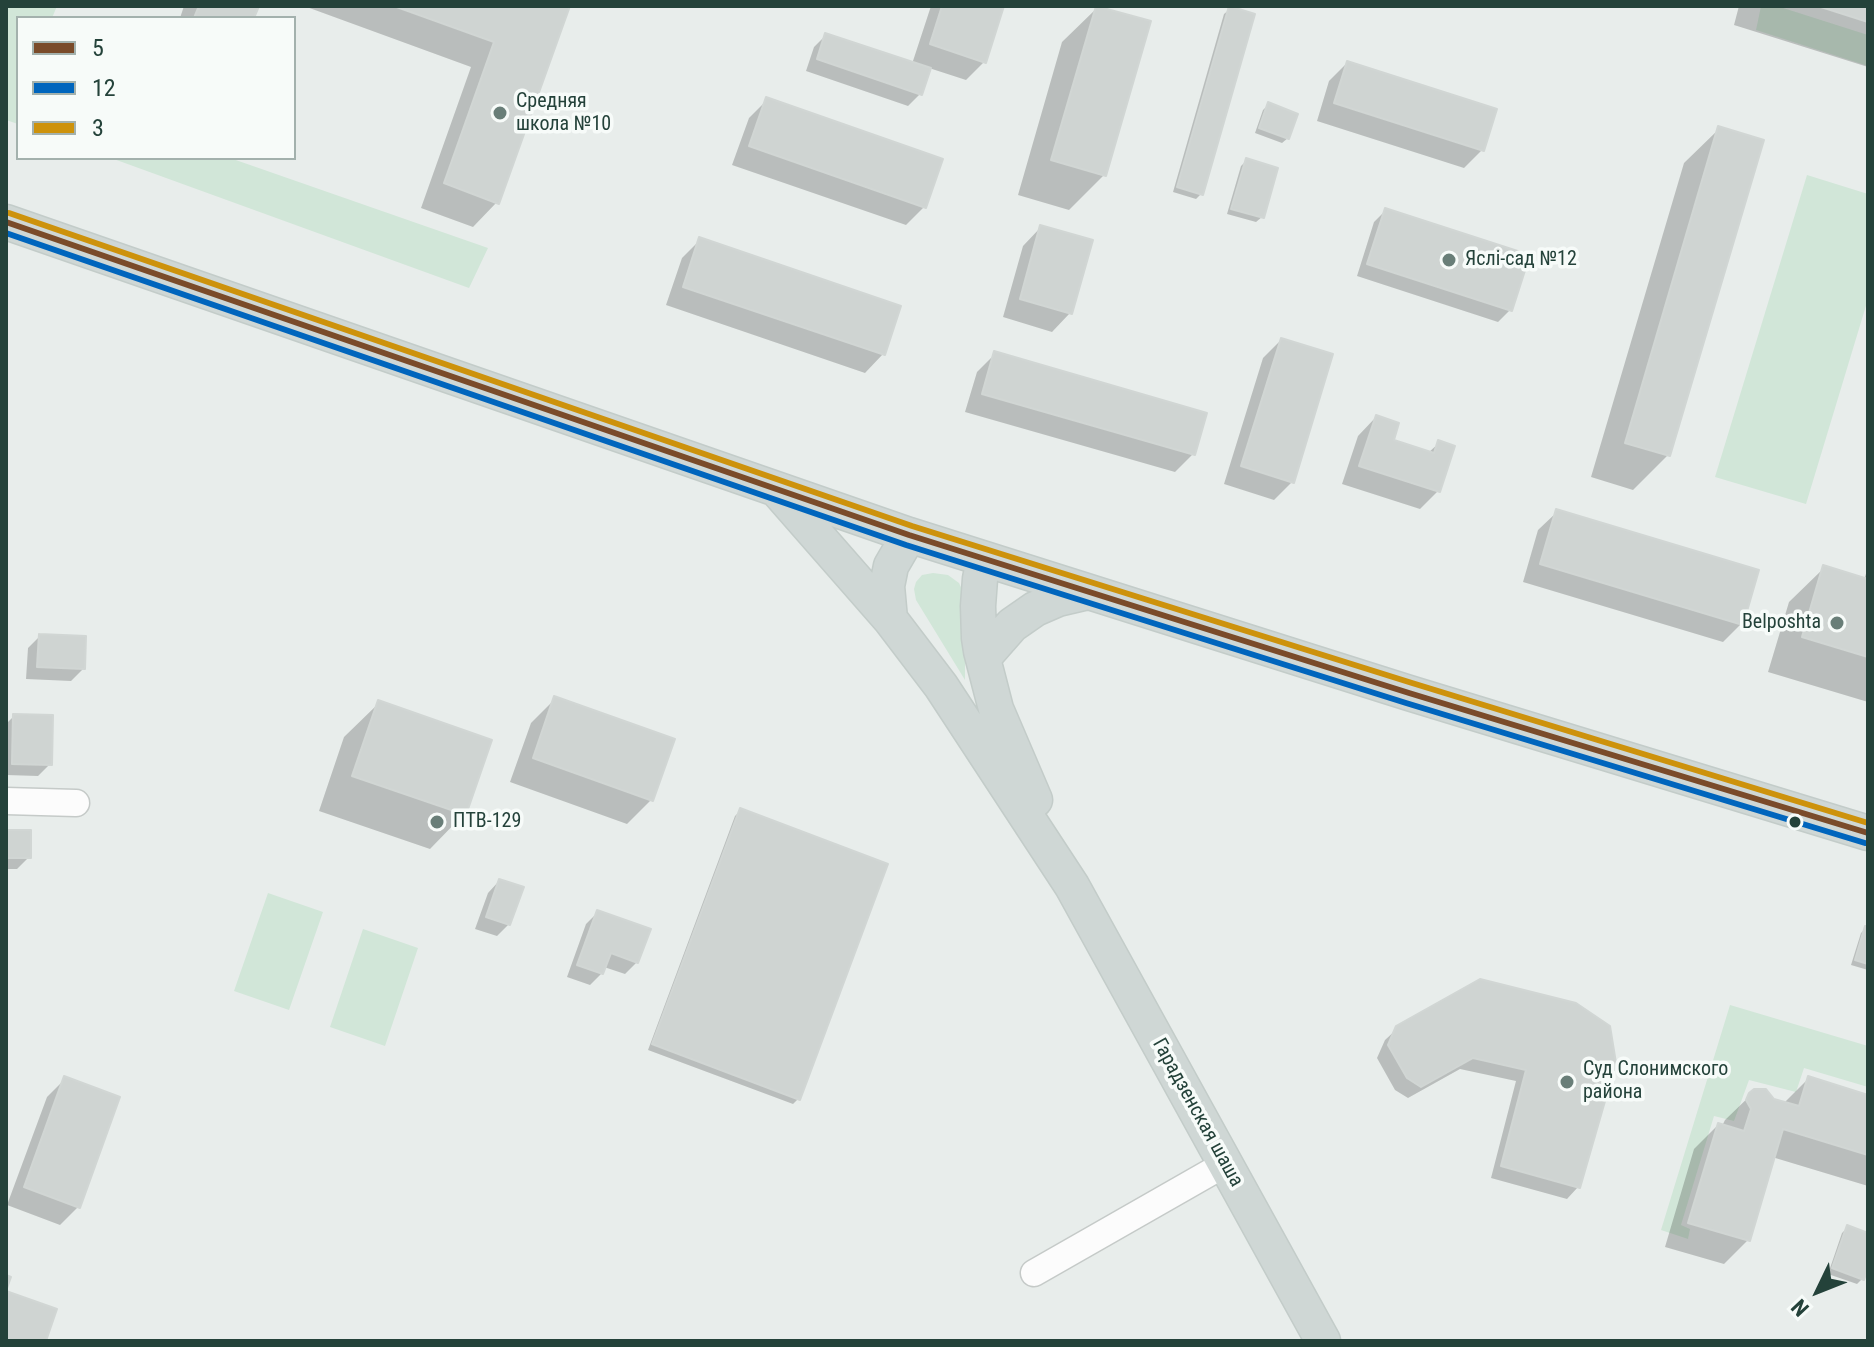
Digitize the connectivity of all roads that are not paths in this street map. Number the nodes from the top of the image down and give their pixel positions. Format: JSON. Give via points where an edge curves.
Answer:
{"nodes":[{"id":1,"x":6,"y":222,"type":"edge"},
{"id":2,"x":778,"y":491,"type":"junction"},
{"id":3,"x":909,"y":535,"type":"junction"},
{"id":4,"x":984,"y":559,"type":"junction"},
{"id":5,"x":1088,"y":592,"type":"junction"},
{"id":6,"x":890,"y":619,"type":"junction"},
{"id":7,"x":983,"y":658,"type":"junction"},
{"id":8,"x":6,"y":801,"type":"edge"},
{"id":9,"x":76,"y":803,"type":"dead end"},
{"id":10,"x":1868,"y":833,"type":"edge"},
{"id":11,"x":1072,"y":886,"type":"junction"},
{"id":12,"x":1225,"y":1164,"type":"junction"},
{"id":13,"x":1034,"y":1273,"type":"dead end"},
{"id":14,"x":1323,"y":1341,"type":"edge"}],
"edges":[{"from":1,"to":2,"type":"main road"},
{"from":2,"to":3,"type":"main road"},
{"from":2,"to":6,"type":"main road","name":"Гарадзенская шаша"},
{"from":3,"to":4,"type":"main road"},
{"from":3,"to":6,"type":"main road","via":[[891,566]]},
{"from":4,"to":5,"type":"main road"},
{"from":4,"to":7,"type":"main road","name":"Гарадзенская шаша","via":[[978,606]]},
{"from":5,"to":7,"type":"main road","via":[[1035,609],[1012,625]]},
{"from":5,"to":10,"type":"main road"},
{"from":6,"to":11,"type":"main road","name":"Гарадзенская шаша","via":[[941,686]]},
{"from":7,"to":11,"type":"main road","name":"Гарадзенская шаша","via":[[996,709]]},
{"from":8,"to":9,"type":"street"},
{"from":11,"to":12,"type":"main road","name":"Гарадзенская шаша"},
{"from":12,"to":13,"type":"street"},
{"from":12,"to":14,"type":"main road","name":"Гарадзенская шаша"}]}
